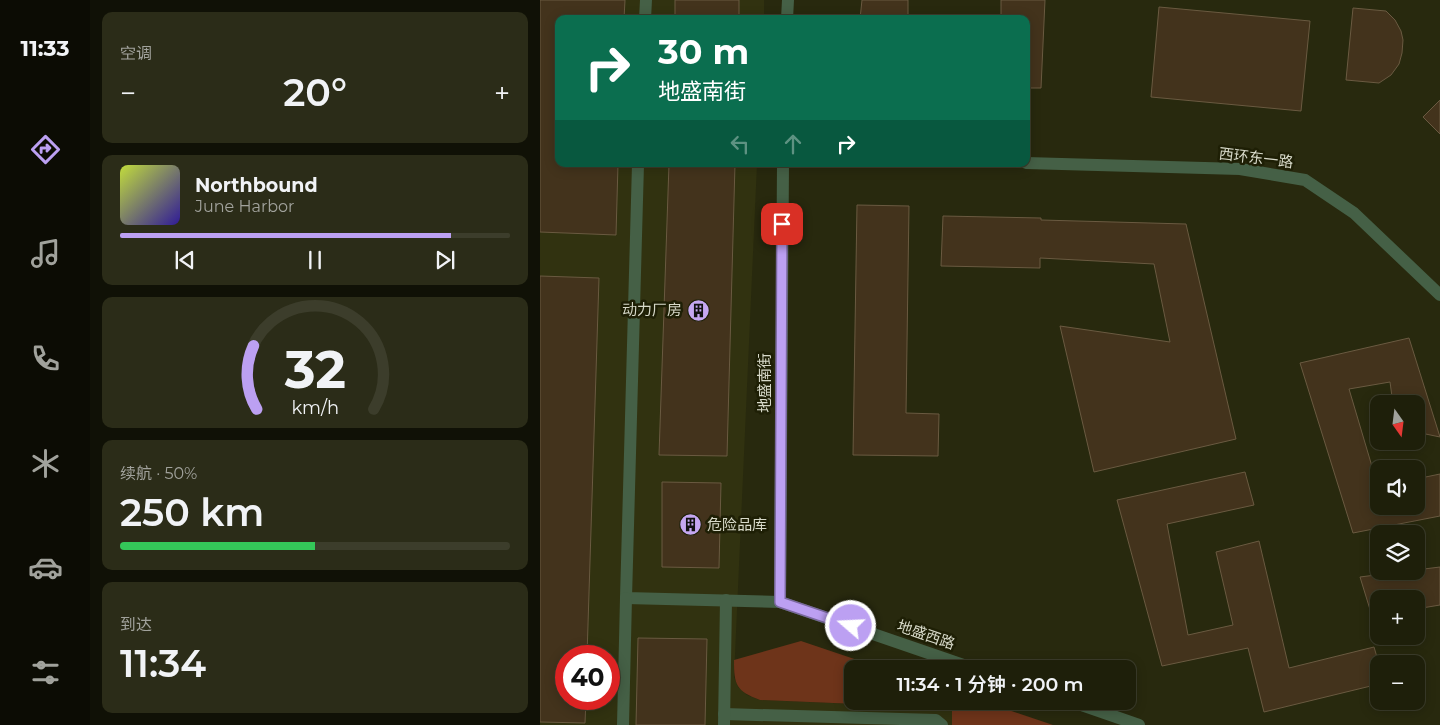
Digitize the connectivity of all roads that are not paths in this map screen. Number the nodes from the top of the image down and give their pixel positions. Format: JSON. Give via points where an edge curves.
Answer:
{"nodes":[{"id":1,"x":646,"y":0,"type":"edge"},
{"id":2,"x":788,"y":0,"type":"edge"},
{"id":3,"x":645,"y":15,"type":"edge"},
{"id":4,"x":787,"y":15,"type":"edge"},
{"id":5,"x":1030,"y":164,"type":"edge"},
{"id":6,"x":638,"y":167,"type":"edge"},
{"id":7,"x":783,"y":167,"type":"edge"},
{"id":8,"x":1440,"y":295,"type":"edge"},
{"id":9,"x":626,"y":598,"type":"junction"},
{"id":10,"x":726,"y":600,"type":"junction"},
{"id":11,"x":780,"y":602,"type":"junction"},
{"id":12,"x":949,"y":660,"type":"edge"},
{"id":13,"x":1096,"y":710,"type":"edge"},
{"id":14,"x":724,"y":719,"type":"edge"},
{"id":15,"x":622,"y":725,"type":"edge"},
{"id":16,"x":942,"y":725,"type":"edge"},
{"id":17,"x":1139,"y":725,"type":"edge"}],
"edges":[{"from":1,"to":3,"type":"street"},
{"from":2,"to":4,"type":"street"},
{"from":5,"to":8,"type":"street","name":"西环东一路","via":[[1240,169],[1305,180],[1354,212]]},
{"from":6,"to":9,"type":"street"},
{"from":7,"to":11,"type":"street","name":"地盛南街"},
{"from":9,"to":10,"type":"street","name":"地盛西路"},
{"from":9,"to":15,"type":"street"},
{"from":10,"to":11,"type":"street","name":"地盛西路"},
{"from":10,"to":14,"type":"street"},
{"from":11,"to":12,"type":"street","name":"地盛西路"},
{"from":13,"to":17,"type":"street"},
{"from":14,"to":16,"type":"street","via":[[936,720]]}]}
